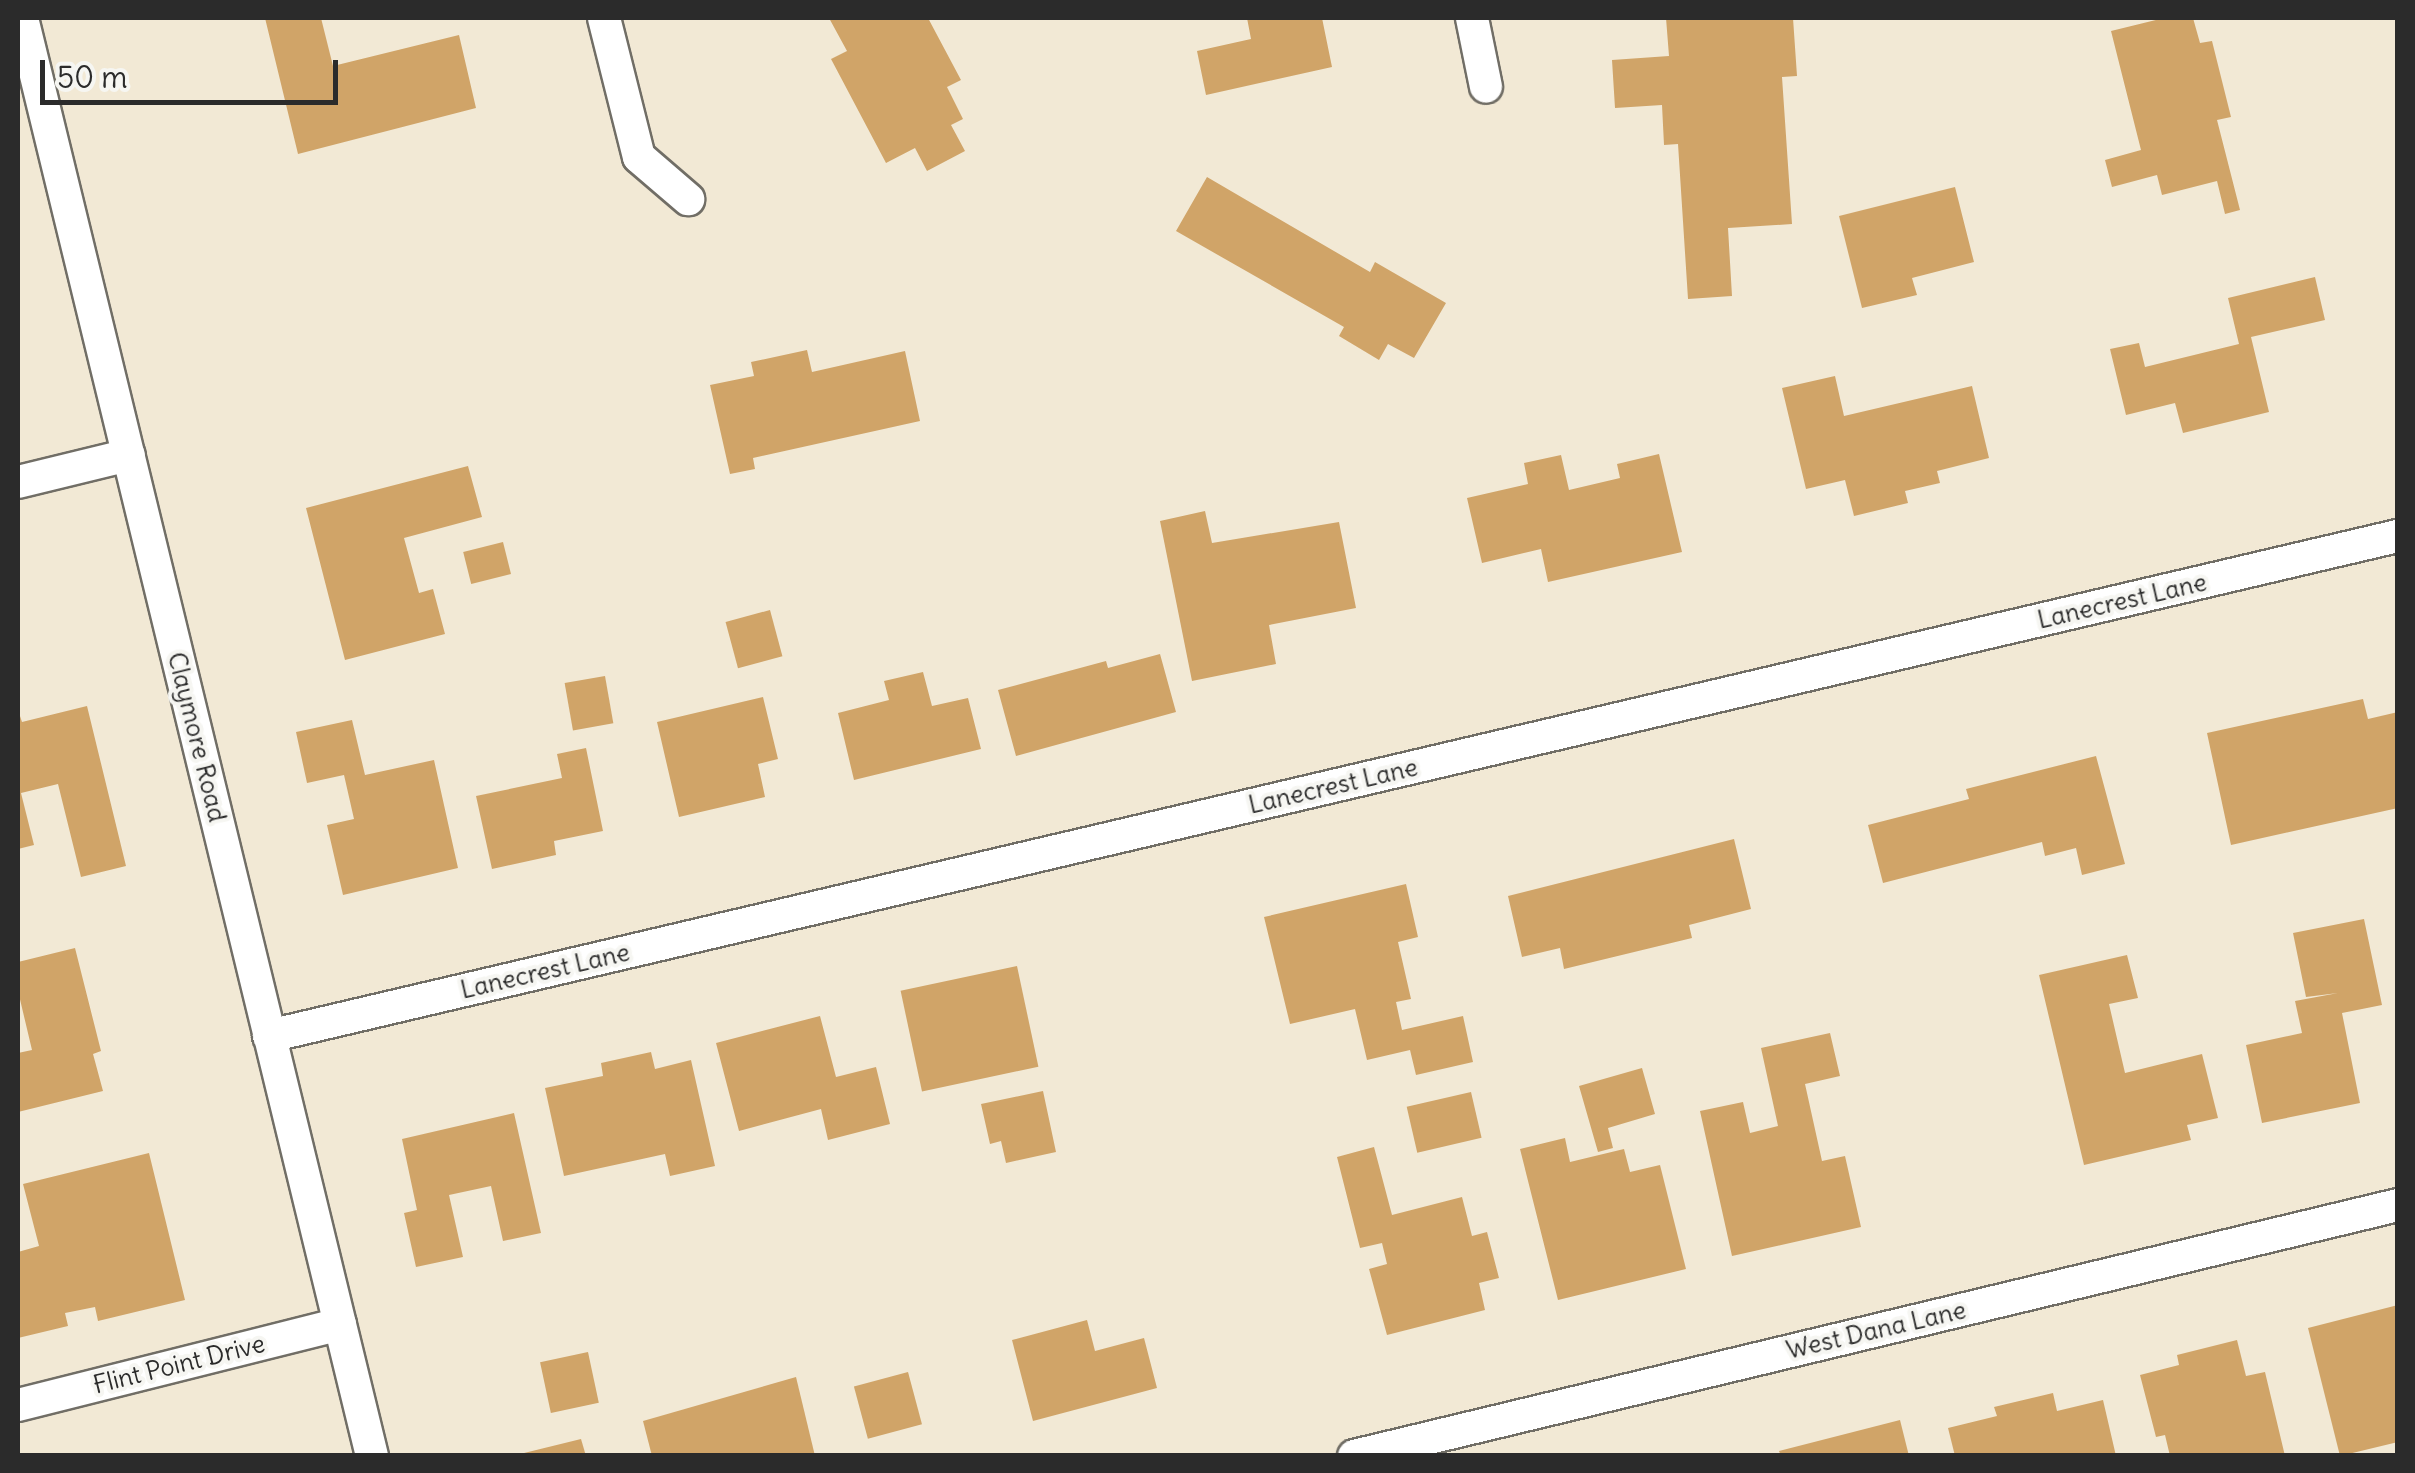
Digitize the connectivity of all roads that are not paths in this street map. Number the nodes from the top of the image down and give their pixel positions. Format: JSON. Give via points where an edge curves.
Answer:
{"nodes":[{"id":1,"x":22,"y":18,"type":"edge"},
{"id":2,"x":604,"y":18,"type":"edge"},
{"id":3,"x":1472,"y":18,"type":"edge"},
{"id":4,"x":1486,"y":87,"type":"dead end"},
{"id":5,"x":688,"y":199,"type":"dead end"},
{"id":6,"x":128,"y":455,"type":"junction"},
{"id":7,"x":18,"y":482,"type":"edge"},
{"id":8,"x":2398,"y":536,"type":"edge"},
{"id":9,"x":270,"y":1036,"type":"junction"},
{"id":10,"x":2398,"y":1205,"type":"edge"},
{"id":11,"x":340,"y":1324,"type":"junction"},
{"id":12,"x":18,"y":1405,"type":"edge"},
{"id":13,"x":372,"y":1456,"type":"edge"},
{"id":14,"x":1354,"y":1456,"type":"edge"}],
"edges":[{"from":1,"to":6,"type":"street","name":"Claymore Road"},
{"from":2,"to":5,"type":"street","via":[[638,156]]},
{"from":3,"to":4,"type":"street"},
{"from":6,"to":7,"type":"street"},
{"from":6,"to":9,"type":"street","name":"Claymore Road"},
{"from":8,"to":9,"type":"street","name":"Lanecrest Lane"},
{"from":9,"to":11,"type":"street","name":"Claymore Road"},
{"from":10,"to":14,"type":"street","name":"West Dana Lane"},
{"from":11,"to":12,"type":"street","name":"Flint Point Drive"},
{"from":11,"to":13,"type":"street","name":"Claymore Road"}]}
